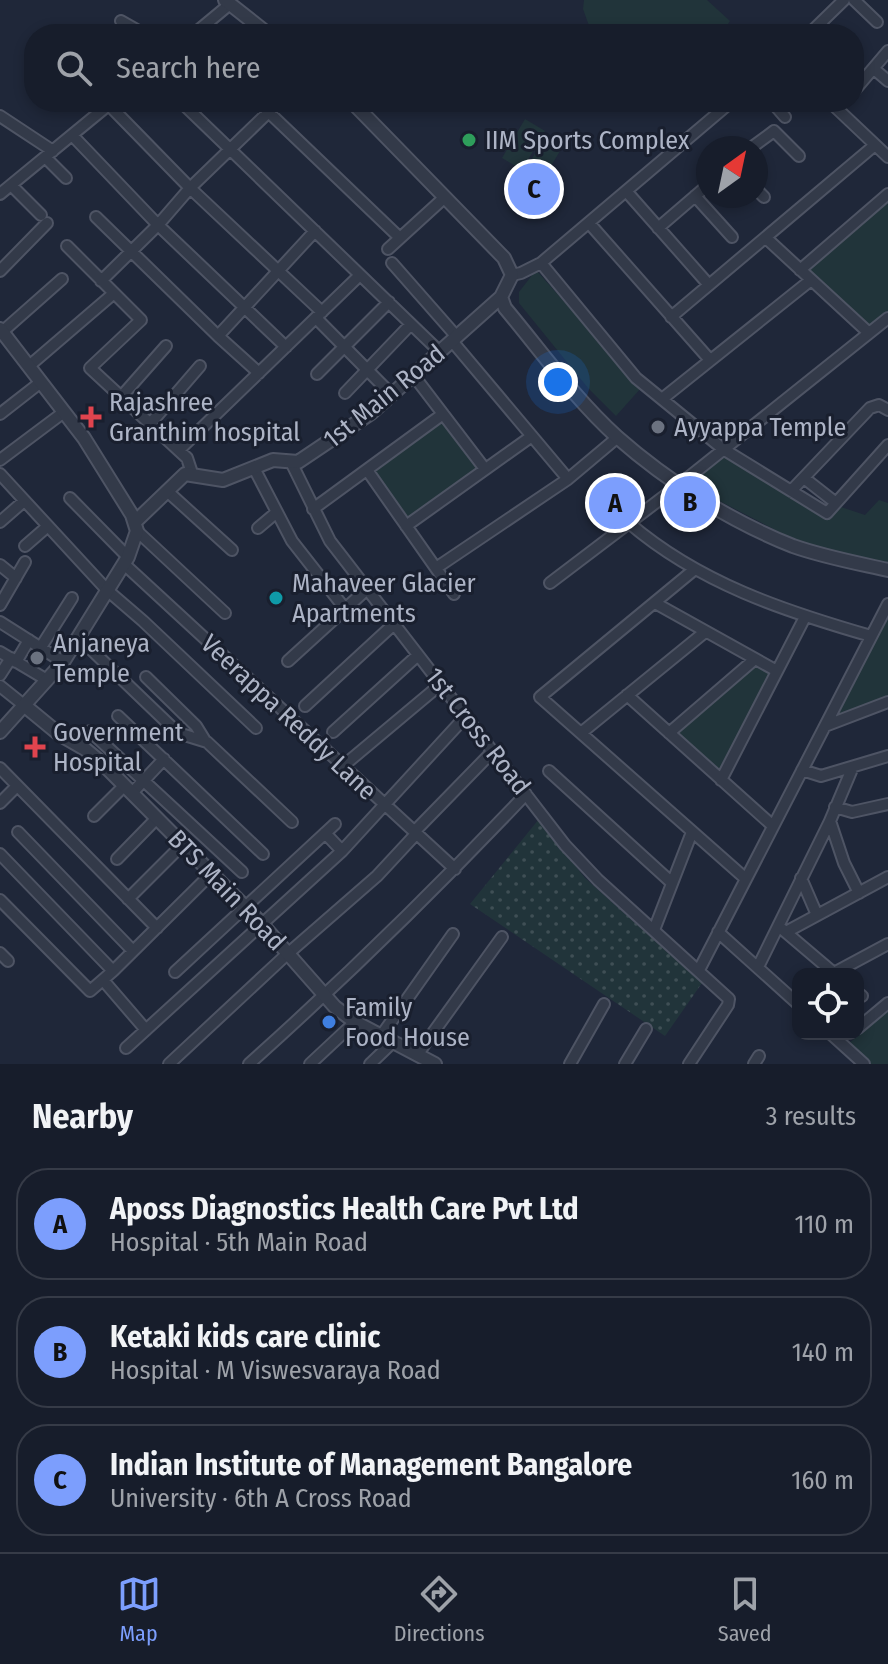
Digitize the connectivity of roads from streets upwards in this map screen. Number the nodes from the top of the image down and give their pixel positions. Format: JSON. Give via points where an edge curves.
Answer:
{"nodes":[{"id":1,"x":844,"y":0,"type":"edge"},
{"id":2,"x":854,"y":0,"type":"edge"},
{"id":3,"x":228,"y":2,"type":"edge"},
{"id":4,"x":121,"y":21,"type":"dead end"},
{"id":5,"x":877,"y":22,"type":"dead end"},
{"id":6,"x":126,"y":24,"type":"edge"},
{"id":7,"x":205,"y":24,"type":"edge"},
{"id":8,"x":256,"y":24,"type":"edge"},
{"id":9,"x":820,"y":24,"type":"edge"},
{"id":10,"x":888,"y":51,"type":"edge"},
{"id":11,"x":874,"y":69,"type":"junction"},
{"id":12,"x":864,"y":80,"type":"edge"},
{"id":13,"x":888,"y":81,"type":"edge"},
{"id":14,"x":99,"y":112,"type":"edge"},
{"id":15,"x":118,"y":112,"type":"edge"},
{"id":16,"x":191,"y":112,"type":"edge"},
{"id":17,"x":268,"y":112,"type":"joint"},
{"id":18,"x":362,"y":112,"type":"edge"},
{"id":19,"x":719,"y":112,"type":"edge"},
{"id":20,"x":781,"y":112,"type":"edge"},
{"id":21,"x":844,"y":112,"type":"edge"},
{"id":22,"x":0,"y":116,"type":"edge"},
{"id":23,"x":785,"y":117,"type":"dead end"},
{"id":24,"x":72,"y":135,"type":"junction"},
{"id":25,"x":767,"y":136,"type":"edge"},
{"id":26,"x":875,"y":145,"type":"junction"},
{"id":27,"x":230,"y":149,"type":"junction"},
{"id":28,"x":49,"y":154,"type":"junction"},
{"id":29,"x":799,"y":156,"type":"dead end"},
{"id":30,"x":888,"y":157,"type":"edge"},
{"id":31,"x":66,"y":178,"type":"dead end"},
{"id":32,"x":11,"y":185,"type":"junction"},
{"id":33,"x":190,"y":188,"type":"junction"},
{"id":34,"x":626,"y":191,"type":"junction"},
{"id":35,"x":0,"y":194,"type":"edge"},
{"id":36,"x":888,"y":194,"type":"edge"},
{"id":37,"x":695,"y":196,"type":"joint"},
{"id":38,"x":445,"y":197,"type":"junction"},
{"id":39,"x":96,"y":217,"type":"dead end"},
{"id":40,"x":589,"y":223,"type":"junction"},
{"id":41,"x":158,"y":225,"type":"junction"},
{"id":42,"x":658,"y":228,"type":"junction"},
{"id":43,"x":315,"y":231,"type":"junction"},
{"id":44,"x":732,"y":237,"type":"dead end"},
{"id":45,"x":400,"y":238,"type":"junction"},
{"id":46,"x":766,"y":238,"type":"junction"},
{"id":47,"x":67,"y":246,"type":"dead end"},
{"id":48,"x":388,"y":249,"type":"dead end"},
{"id":49,"x":131,"y":252,"type":"junction"},
{"id":50,"x":392,"y":263,"type":"dead end"},
{"id":51,"x":541,"y":263,"type":"junction"},
{"id":52,"x":278,"y":270,"type":"junction"},
{"id":53,"x":800,"y":270,"type":"junction"},
{"id":54,"x":0,"y":271,"type":"edge"},
{"id":55,"x":360,"y":275,"type":"junction"},
{"id":56,"x":512,"y":275,"type":"junction"},
{"id":57,"x":62,"y":279,"type":"dead end"},
{"id":58,"x":811,"y":280,"type":"junction"},
{"id":59,"x":101,"y":281,"type":"junction"},
{"id":60,"x":709,"y":285,"type":"junction"},
{"id":61,"x":113,"y":294,"type":"junction"},
{"id":62,"x":501,"y":297,"type":"junction"},
{"id":63,"x":389,"y":302,"type":"junction"},
{"id":64,"x":243,"y":308,"type":"junction"},
{"id":65,"x":319,"y":315,"type":"junction"},
{"id":66,"x":671,"y":317,"type":"junction"},
{"id":67,"x":888,"y":318,"type":"edge"},
{"id":68,"x":411,"y":324,"type":"junction"},
{"id":69,"x":1,"y":330,"type":"edge"},
{"id":70,"x":869,"y":333,"type":"junction"},
{"id":71,"x":218,"y":336,"type":"junction"},
{"id":72,"x":454,"y":339,"type":"junction"},
{"id":73,"x":166,"y":346,"type":"dead end"},
{"id":74,"x":344,"y":346,"type":"junction"},
{"id":75,"x":286,"y":347,"type":"junction"},
{"id":76,"x":440,"y":352,"type":"junction"},
{"id":77,"x":710,"y":360,"type":"junction"},
{"id":78,"x":29,"y":366,"type":"junction"},
{"id":79,"x":200,"y":366,"type":"dead end"},
{"id":80,"x":368,"y":370,"type":"junction"},
{"id":81,"x":259,"y":373,"type":"junction"},
{"id":82,"x":317,"y":374,"type":"dead end"},
{"id":83,"x":414,"y":376,"type":"junction"},
{"id":84,"x":41,"y":382,"type":"junction"},
{"id":85,"x":345,"y":393,"type":"dead end"},
{"id":86,"x":392,"y":395,"type":"junction"},
{"id":87,"x":121,"y":397,"type":"junction"},
{"id":88,"x":662,"y":399,"type":"junction"},
{"id":89,"x":888,"y":410,"type":"edge"},
{"id":90,"x":64,"y":412,"type":"junction"},
{"id":91,"x":0,"y":414,"type":"edge"},
{"id":92,"x":443,"y":414,"type":"junction"},
{"id":93,"x":150,"y":424,"type":"junction"},
{"id":94,"x":532,"y":436,"type":"junction"},
{"id":95,"x":618,"y":437,"type":"junction"},
{"id":96,"x":888,"y":445,"type":"edge"},
{"id":97,"x":723,"y":449,"type":"junction"},
{"id":98,"x":179,"y":450,"type":"junction"},
{"id":99,"x":0,"y":460,"type":"edge"},
{"id":100,"x":292,"y":464,"type":"junction"},
{"id":101,"x":254,"y":468,"type":"junction"},
{"id":102,"x":485,"y":469,"type":"junction"},
{"id":103,"x":367,"y":470,"type":"junction"},
{"id":104,"x":192,"y":473,"type":"junction"},
{"id":105,"x":0,"y":474,"type":"edge"},
{"id":106,"x":804,"y":478,"type":"junction"},
{"id":107,"x":568,"y":479,"type":"junction"},
{"id":108,"x":679,"y":485,"type":"junction"},
{"id":109,"x":167,"y":491,"type":"junction"},
{"id":110,"x":791,"y":491,"type":"junction"},
{"id":111,"x":70,"y":498,"type":"dead end"},
{"id":112,"x":24,"y":501,"type":"junction"},
{"id":113,"x":836,"y":503,"type":"junction"},
{"id":114,"x":313,"y":509,"type":"junction"},
{"id":115,"x":277,"y":512,"type":"junction"},
{"id":116,"x":0,"y":522,"type":"edge"},
{"id":117,"x":629,"y":523,"type":"junction"},
{"id":118,"x":48,"y":526,"type":"junction"},
{"id":119,"x":136,"y":526,"type":"junction"},
{"id":120,"x":406,"y":526,"type":"junction"},
{"id":121,"x":258,"y":528,"type":"dead end"},
{"id":122,"x":25,"y":546,"type":"dead end"},
{"id":123,"x":232,"y":550,"type":"dead end"},
{"id":124,"x":126,"y":561,"type":"junction"},
{"id":125,"x":25,"y":562,"type":"dead end"},
{"id":126,"x":0,"y":565,"type":"edge"},
{"id":127,"x":436,"y":568,"type":"junction"},
{"id":128,"x":695,"y":569,"type":"junction"},
{"id":129,"x":888,"y":570,"type":"edge"},
{"id":130,"x":16,"y":578,"type":"junction"},
{"id":131,"x":550,"y":583,"type":"dead end"},
{"id":132,"x":367,"y":589,"type":"junction"},
{"id":133,"x":107,"y":590,"type":"junction"},
{"id":134,"x":454,"y":594,"type":"dead end"},
{"id":135,"x":72,"y":598,"type":"dead end"},
{"id":136,"x":655,"y":603,"type":"junction"},
{"id":137,"x":888,"y":604,"type":"edge"},
{"id":138,"x":0,"y":605,"type":"edge"},
{"id":139,"x":346,"y":610,"type":"junction"},
{"id":140,"x":225,"y":613,"type":"dead end"},
{"id":141,"x":805,"y":617,"type":"junction"},
{"id":142,"x":0,"y":622,"type":"edge"},
{"id":143,"x":394,"y":624,"type":"junction"},
{"id":144,"x":705,"y":632,"type":"junction"},
{"id":145,"x":871,"y":636,"type":"junction"},
{"id":146,"x":78,"y":637,"type":"junction"},
{"id":147,"x":29,"y":640,"type":"junction"},
{"id":148,"x":41,"y":647,"type":"junction"},
{"id":149,"x":0,"y":652,"type":"edge"},
{"id":150,"x":418,"y":655,"type":"junction"},
{"id":151,"x":755,"y":659,"type":"junction"},
{"id":152,"x":14,"y":660,"type":"junction"},
{"id":153,"x":288,"y":661,"type":"dead end"},
{"id":154,"x":63,"y":662,"type":"junction"},
{"id":155,"x":777,"y":671,"type":"junction"},
{"id":156,"x":0,"y":675,"type":"edge"},
{"id":157,"x":146,"y":677,"type":"dead end"},
{"id":158,"x":47,"y":680,"type":"junction"},
{"id":159,"x":441,"y":684,"type":"junction"},
{"id":160,"x":0,"y":686,"type":"edge"},
{"id":161,"x":627,"y":695,"type":"junction"},
{"id":162,"x":888,"y":702,"type":"edge"},
{"id":163,"x":25,"y":706,"type":"junction"},
{"id":164,"x":305,"y":706,"type":"dead end"},
{"id":165,"x":118,"y":716,"type":"dead end"},
{"id":166,"x":466,"y":716,"type":"junction"},
{"id":167,"x":825,"y":726,"type":"junction"},
{"id":168,"x":256,"y":728,"type":"dead end"},
{"id":169,"x":0,"y":732,"type":"edge"},
{"id":170,"x":333,"y":732,"type":"dead end"},
{"id":171,"x":581,"y":733,"type":"junction"},
{"id":172,"x":669,"y":733,"type":"junction"},
{"id":173,"x":204,"y":739,"type":"junction"},
{"id":174,"x":78,"y":745,"type":"junction"},
{"id":175,"x":493,"y":751,"type":"junction"},
{"id":176,"x":888,"y":756,"type":"edge"},
{"id":177,"x":164,"y":759,"type":"junction"},
{"id":178,"x":343,"y":766,"type":"junction"},
{"id":179,"x":0,"y":768,"type":"edge"},
{"id":180,"x":852,"y":769,"type":"junction"},
{"id":181,"x":802,"y":770,"type":"junction"},
{"id":182,"x":549,"y":771,"type":"dead end"},
{"id":183,"x":721,"y":780,"type":"junction"},
{"id":184,"x":144,"y":781,"type":"junction"},
{"id":185,"x":17,"y":786,"type":"junction"},
{"id":186,"x":128,"y":789,"type":"junction"},
{"id":187,"x":526,"y":794,"type":"junction"},
{"id":188,"x":0,"y":803,"type":"edge"},
{"id":189,"x":386,"y":806,"type":"junction"},
{"id":190,"x":887,"y":806,"type":"edge"},
{"id":191,"x":835,"y":807,"type":"junction"},
{"id":192,"x":94,"y":816,"type":"dead end"},
{"id":193,"x":157,"y":818,"type":"junction"},
{"id":194,"x":830,"y":821,"type":"junction"},
{"id":195,"x":292,"y":822,"type":"dead end"},
{"id":196,"x":335,"y":824,"type":"dead end"},
{"id":197,"x":773,"y":826,"type":"junction"},
{"id":198,"x":18,"y":832,"type":"dead end"},
{"id":199,"x":692,"y":832,"type":"junction"},
{"id":200,"x":325,"y":833,"type":"junction"},
{"id":201,"x":415,"y":833,"type":"junction"},
{"id":202,"x":183,"y":844,"type":"junction"},
{"id":203,"x":342,"y":851,"type":"junction"},
{"id":204,"x":0,"y":854,"type":"edge"},
{"id":205,"x":263,"y":854,"type":"dead end"},
{"id":206,"x":117,"y":859,"type":"dead end"},
{"id":207,"x":455,"y":869,"type":"junction"},
{"id":208,"x":242,"y":872,"type":"dead end"},
{"id":209,"x":212,"y":873,"type":"junction"},
{"id":210,"x":888,"y":877,"type":"edge"},
{"id":211,"x":801,"y":878,"type":"junction"},
{"id":212,"x":746,"y":879,"type":"junction"},
{"id":213,"x":672,"y":883,"type":"junction"},
{"id":214,"x":859,"y":893,"type":"junction"},
{"id":215,"x":128,"y":899,"type":"junction"},
{"id":216,"x":0,"y":900,"type":"edge"},
{"id":217,"x":244,"y":906,"type":"junction"},
{"id":218,"x":817,"y":915,"type":"junction"},
{"id":219,"x":261,"y":923,"type":"junction"},
{"id":220,"x":157,"y":928,"type":"junction"},
{"id":221,"x":782,"y":929,"type":"junction"},
{"id":222,"x":654,"y":930,"type":"junction"},
{"id":223,"x":718,"y":932,"type":"junction"},
{"id":224,"x":453,"y":934,"type":"dead end"},
{"id":225,"x":502,"y":937,"type":"dead end"},
{"id":226,"x":888,"y":944,"type":"edge"},
{"id":227,"x":133,"y":951,"type":"junction"},
{"id":228,"x":287,"y":953,"type":"junction"},
{"id":229,"x":758,"y":967,"type":"junction"},
{"id":230,"x":828,"y":968,"type":"edge"},
{"id":231,"x":846,"y":968,"type":"edge"},
{"id":232,"x":699,"y":970,"type":"junction"},
{"id":233,"x":113,"y":971,"type":"junction"},
{"id":234,"x":175,"y":972,"type":"dead end"},
{"id":235,"x":103,"y":980,"type":"junction"},
{"id":236,"x":324,"y":997,"type":"junction"},
{"id":237,"x":792,"y":998,"type":"edge"},
{"id":238,"x":888,"y":1003,"type":"edge"},
{"id":239,"x":604,"y":1004,"type":"dead end"},
{"id":240,"x":355,"y":1022,"type":"junction"},
{"id":241,"x":864,"y":1023,"type":"edge"},
{"id":242,"x":646,"y":1029,"type":"dead end"},
{"id":243,"x":146,"y":1030,"type":"junction"},
{"id":244,"x":381,"y":1036,"type":"junction"},
{"id":245,"x":837,"y":1040,"type":"edge"},
{"id":246,"x":844,"y":1040,"type":"edge"},
{"id":247,"x":393,"y":1042,"type":"junction"},
{"id":248,"x":840,"y":1043,"type":"junction"},
{"id":249,"x":126,"y":1048,"type":"dead end"},
{"id":250,"x":427,"y":1061,"type":"edge"},
{"id":251,"x":171,"y":1063,"type":"edge"},
{"id":252,"x":249,"y":1064,"type":"edge"},
{"id":253,"x":310,"y":1064,"type":"edge"},
{"id":254,"x":370,"y":1064,"type":"edge"},
{"id":255,"x":570,"y":1064,"type":"edge"},
{"id":256,"x":625,"y":1064,"type":"edge"},
{"id":257,"x":689,"y":1064,"type":"edge"},
{"id":258,"x":864,"y":1064,"type":"edge"}],
"edges":[{"from":1,"to":9,"type":"street"},
{"from":2,"to":5,"type":"street"},
{"from":3,"to":7,"type":"street"},
{"from":3,"to":8,"type":"street"},
{"from":4,"to":6,"type":"street"},
{"from":10,"to":11,"type":"street"},
{"from":11,"to":12,"type":"street"},
{"from":11,"to":13,"type":"street"},
{"from":14,"to":24,"type":"street"},
{"from":15,"to":33,"type":"street"},
{"from":16,"to":27,"type":"street"},
{"from":17,"to":27,"type":"street"},
{"from":17,"to":45,"type":"street"},
{"from":18,"to":38,"type":"street"},
{"from":19,"to":34,"type":"street"},
{"from":20,"to":23,"type":"street"},
{"from":21,"to":26,"type":"street"},
{"from":22,"to":28,"type":"street"},
{"from":24,"to":28,"type":"street"},
{"from":24,"to":41,"type":"street"},
{"from":25,"to":29,"type":"street","via":[[774,131]]},
{"from":26,"to":30,"type":"street"},
{"from":26,"to":46,"type":"street"},
{"from":27,"to":33,"type":"street"},
{"from":27,"to":43,"type":"street"},
{"from":28,"to":31,"type":"street"},
{"from":28,"to":32,"type":"street"},
{"from":32,"to":35,"type":"street"},
{"from":32,"to":54,"type":"street","via":[[44,219]]},
{"from":33,"to":41,"type":"street"},
{"from":33,"to":52,"type":"street"},
{"from":34,"to":40,"type":"street"},
{"from":34,"to":42,"type":"street"},
{"from":36,"to":53,"type":"street"},
{"from":37,"to":42,"type":"street"},
{"from":37,"to":44,"type":"street"},
{"from":38,"to":45,"type":"street"},
{"from":38,"to":56,"type":"street","via":[[500,254]]},
{"from":39,"to":49,"type":"street"},
{"from":40,"to":51,"type":"street"},
{"from":40,"to":66,"type":"street"},
{"from":41,"to":49,"type":"street"},
{"from":41,"to":64,"type":"street"},
{"from":42,"to":60,"type":"street"},
{"from":43,"to":52,"type":"street"},
{"from":43,"to":55,"type":"street"},
{"from":45,"to":48,"type":"street"},
{"from":46,"to":53,"type":"street"},
{"from":46,"to":60,"type":"street"},
{"from":47,"to":59,"type":"street"},
{"from":49,"to":59,"type":"street"},
{"from":49,"to":71,"type":"street"},
{"from":50,"to":72,"type":"street"},
{"from":51,"to":56,"type":"street"},
{"from":51,"to":88,"type":"street","via":[[636,378]]},
{"from":52,"to":64,"type":"street"},
{"from":52,"to":65,"type":"street"},
{"from":53,"to":58,"type":"street"},
{"from":55,"to":63,"type":"street"},
{"from":55,"to":65,"type":"street"},
{"from":56,"to":62,"type":"street"},
{"from":57,"to":69,"type":"street"},
{"from":58,"to":70,"type":"street"},
{"from":58,"to":77,"type":"street"},
{"from":59,"to":61,"type":"street"},
{"from":60,"to":66,"type":"street"},
{"from":61,"to":78,"type":"street"},
{"from":61,"to":87,"type":"street","via":[[141,320],[90,368]]},
{"from":62,"to":72,"type":"street","name":"1st Main Road"},
{"from":62,"to":95,"type":"street"},
{"from":63,"to":68,"type":"street"},
{"from":63,"to":74,"type":"street"},
{"from":64,"to":71,"type":"street"},
{"from":64,"to":75,"type":"street"},
{"from":65,"to":74,"type":"street"},
{"from":65,"to":75,"type":"street"},
{"from":66,"to":77,"type":"street"},
{"from":67,"to":70,"type":"street"},
{"from":68,"to":76,"type":"street"},
{"from":68,"to":80,"type":"street"},
{"from":69,"to":78,"type":"street"},
{"from":70,"to":97,"type":"street"},
{"from":71,"to":81,"type":"street"},
{"from":72,"to":76,"type":"street","name":"1st Main Road"},
{"from":72,"to":94,"type":"street"},
{"from":73,"to":87,"type":"street"},
{"from":74,"to":80,"type":"street"},
{"from":74,"to":82,"type":"street"},
{"from":75,"to":81,"type":"street"},
{"from":76,"to":83,"type":"street","name":"1st Main Road"},
{"from":77,"to":88,"type":"street"},
{"from":78,"to":84,"type":"street"},
{"from":79,"to":93,"type":"street"},
{"from":80,"to":85,"type":"street"},
{"from":80,"to":86,"type":"street"},
{"from":81,"to":98,"type":"street"},
{"from":83,"to":86,"type":"street","name":"1st Main Road"},
{"from":83,"to":92,"type":"street"},
{"from":84,"to":90,"type":"street"},
{"from":84,"to":91,"type":"street"},
{"from":86,"to":100,"type":"street","name":"1st Main Road"},
{"from":87,"to":93,"type":"street"},
{"from":88,"to":97,"type":"street"},
{"from":89,"to":106,"type":"street","via":[[870,408]]},
{"from":90,"to":99,"type":"street"},
{"from":90,"to":119,"type":"street"},
{"from":92,"to":102,"type":"street"},
{"from":92,"to":103,"type":"street"},
{"from":93,"to":98,"type":"street"},
{"from":94,"to":102,"type":"street"},
{"from":94,"to":107,"type":"street"},
{"from":95,"to":107,"type":"street"},
{"from":95,"to":108,"type":"street"},
{"from":96,"to":113,"type":"street"},
{"from":97,"to":108,"type":"street"},
{"from":97,"to":110,"type":"street"},
{"from":98,"to":104,"type":"street"},
{"from":100,"to":101,"type":"street","name":"1st Main Road","via":[[273,460]]},
{"from":100,"to":114,"type":"street","name":"1st Cross Road"},
{"from":101,"to":104,"type":"street","name":"1st Main Road","via":[[223,480]]},
{"from":101,"to":115,"type":"street"},
{"from":102,"to":120,"type":"street"},
{"from":103,"to":114,"type":"street"},
{"from":103,"to":120,"type":"street"},
{"from":104,"to":109,"type":"street"},
{"from":105,"to":112,"type":"street"},
{"from":106,"to":110,"type":"street"},
{"from":106,"to":113,"type":"street"},
{"from":107,"to":127,"type":"street"},
{"from":108,"to":117,"type":"street"},
{"from":108,"to":129,"type":"street","via":[[795,546]]},
{"from":109,"to":119,"type":"street"},
{"from":109,"to":123,"type":"street"},
{"from":110,"to":113,"type":"street","via":[[827,513]]},
{"from":111,"to":124,"type":"street","name":"Veerappa Reddy Lane"},
{"from":112,"to":116,"type":"street"},
{"from":112,"to":118,"type":"street"},
{"from":114,"to":132,"type":"street","name":"1st Cross Road"},
{"from":115,"to":121,"type":"street"},
{"from":115,"to":139,"type":"street","via":[[292,541]]},
{"from":117,"to":128,"type":"street"},
{"from":117,"to":131,"type":"street"},
{"from":118,"to":122,"type":"street"},
{"from":118,"to":133,"type":"street"},
{"from":119,"to":124,"type":"street"},
{"from":119,"to":140,"type":"street"},
{"from":120,"to":127,"type":"street"},
{"from":124,"to":133,"type":"street"},
{"from":124,"to":178,"type":"street","name":"Veerappa Reddy Lane"},
{"from":125,"to":130,"type":"street"},
{"from":126,"to":130,"type":"street"},
{"from":127,"to":134,"type":"street"},
{"from":128,"to":136,"type":"street"},
{"from":128,"to":141,"type":"street"},
{"from":130,"to":138,"type":"street"},
{"from":132,"to":139,"type":"street"},
{"from":132,"to":143,"type":"street","name":"1st Cross Road"},
{"from":133,"to":146,"type":"street"},
{"from":133,"to":168,"type":"street"},
{"from":135,"to":148,"type":"street"},
{"from":136,"to":144,"type":"street"},
{"from":136,"to":171,"type":"street","via":[[540,697]]},
{"from":137,"to":145,"type":"street"},
{"from":139,"to":153,"type":"street"},
{"from":141,"to":145,"type":"street"},
{"from":141,"to":155,"type":"street"},
{"from":142,"to":147,"type":"street"},
{"from":143,"to":150,"type":"street","name":"1st Cross Road"},
{"from":143,"to":164,"type":"street"},
{"from":144,"to":151,"type":"street"},
{"from":144,"to":161,"type":"street"},
{"from":145,"to":167,"type":"street"},
{"from":146,"to":154,"type":"street"},
{"from":146,"to":173,"type":"street","via":[[178,733]]},
{"from":147,"to":148,"type":"street"},
{"from":147,"to":152,"type":"street"},
{"from":148,"to":154,"type":"street"},
{"from":149,"to":152,"type":"street"},
{"from":150,"to":159,"type":"street","name":"1st Cross Road"},
{"from":150,"to":170,"type":"street"},
{"from":151,"to":155,"type":"street"},
{"from":151,"to":172,"type":"street"},
{"from":152,"to":156,"type":"street"},
{"from":152,"to":158,"type":"street"},
{"from":154,"to":158,"type":"street"},
{"from":155,"to":183,"type":"street"},
{"from":157,"to":173,"type":"street"},
{"from":158,"to":163,"type":"street"},
{"from":159,"to":166,"type":"street","name":"1st Cross Road"},
{"from":159,"to":178,"type":"street"},
{"from":160,"to":163,"type":"street"},
{"from":161,"to":171,"type":"street"},
{"from":161,"to":172,"type":"street"},
{"from":162,"to":167,"type":"street"},
{"from":163,"to":169,"type":"street"},
{"from":163,"to":174,"type":"street","name":"BTS Main Road"},
{"from":165,"to":177,"type":"street"},
{"from":166,"to":175,"type":"street","name":"1st Cross Road"},
{"from":166,"to":189,"type":"street"},
{"from":167,"to":181,"type":"street"},
{"from":171,"to":199,"type":"street"},
{"from":172,"to":183,"type":"street"},
{"from":173,"to":195,"type":"street"},
{"from":174,"to":184,"type":"street","via":[[90,731]]},
{"from":174,"to":186,"type":"street","name":"BTS Main Road"},
{"from":175,"to":187,"type":"street","name":"1st Cross Road"},
{"from":175,"to":201,"type":"street"},
{"from":176,"to":180,"type":"street"},
{"from":177,"to":184,"type":"street"},
{"from":177,"to":205,"type":"street"},
{"from":178,"to":189,"type":"street","name":"Veerappa Reddy Lane"},
{"from":179,"to":185,"type":"street"},
{"from":180,"to":181,"type":"street","via":[[821,776]]},
{"from":180,"to":191,"type":"street"},
{"from":181,"to":197,"type":"street"},
{"from":182,"to":213,"type":"street"},
{"from":183,"to":197,"type":"street"},
{"from":184,"to":186,"type":"street"},
{"from":184,"to":208,"type":"street"},
{"from":185,"to":188,"type":"street"},
{"from":185,"to":215,"type":"street"},
{"from":186,"to":192,"type":"street"},
{"from":186,"to":193,"type":"street","name":"BTS Main Road"},
{"from":187,"to":207,"type":"street"},
{"from":187,"to":222,"type":"street","name":"1st Cross Road","via":[[583,866]]},
{"from":189,"to":201,"type":"street","name":"Veerappa Reddy Lane"},
{"from":189,"to":203,"type":"street"},
{"from":190,"to":191,"type":"street","via":[[852,812]]},
{"from":191,"to":194,"type":"street"},
{"from":193,"to":202,"type":"street","name":"BTS Main Road"},
{"from":193,"to":206,"type":"street"},
{"from":194,"to":211,"type":"street"},
{"from":194,"to":214,"type":"street"},
{"from":196,"to":200,"type":"street"},
{"from":197,"to":212,"type":"street"},
{"from":198,"to":227,"type":"street"},
{"from":199,"to":212,"type":"street"},
{"from":199,"to":213,"type":"street"},
{"from":200,"to":203,"type":"street"},
{"from":200,"to":217,"type":"street"},
{"from":201,"to":207,"type":"street","name":"Veerappa Reddy Lane"},
{"from":201,"to":228,"type":"street","via":[[377,876]]},
{"from":202,"to":209,"type":"street","name":"BTS Main Road"},
{"from":202,"to":215,"type":"street"},
{"from":203,"to":219,"type":"street"},
{"from":204,"to":233,"type":"street"},
{"from":207,"to":236,"type":"street"},
{"from":209,"to":217,"type":"street","name":"BTS Main Road"},
{"from":209,"to":220,"type":"street"},
{"from":210,"to":214,"type":"street"},
{"from":211,"to":218,"type":"street"},
{"from":211,"to":221,"type":"street"},
{"from":212,"to":223,"type":"street"},
{"from":213,"to":222,"type":"street"},
{"from":214,"to":218,"type":"street"},
{"from":215,"to":220,"type":"street"},
{"from":216,"to":235,"type":"street","via":[[90,991]]},
{"from":217,"to":219,"type":"street","name":"BTS Main Road"},
{"from":217,"to":234,"type":"street"},
{"from":218,"to":221,"type":"street"},
{"from":219,"to":228,"type":"street","name":"BTS Main Road"},
{"from":219,"to":243,"type":"street"},
{"from":220,"to":227,"type":"street"},
{"from":221,"to":229,"type":"street"},
{"from":221,"to":230,"type":"street"},
{"from":222,"to":232,"type":"street","name":"1st Cross Road"},
{"from":223,"to":229,"type":"street"},
{"from":223,"to":232,"type":"street"},
{"from":224,"to":244,"type":"street"},
{"from":225,"to":250,"type":"street"},
{"from":226,"to":231,"type":"street"},
{"from":227,"to":233,"type":"street"},
{"from":228,"to":236,"type":"street","name":"BTS Main Road"},
{"from":228,"to":251,"type":"street"},
{"from":229,"to":237,"type":"street"},
{"from":232,"to":257,"type":"street","name":"1st Cross Road","via":[[729,1002]]},
{"from":233,"to":235,"type":"street"},
{"from":235,"to":243,"type":"street"},
{"from":236,"to":240,"type":"street","name":"BTS Main Road"},
{"from":236,"to":252,"type":"street"},
{"from":238,"to":241,"type":"street"},
{"from":239,"to":255,"type":"street"},
{"from":240,"to":244,"type":"street","name":"BTS Main Road"},
{"from":240,"to":253,"type":"street"},
{"from":242,"to":256,"type":"street"},
{"from":243,"to":249,"type":"street"},
{"from":244,"to":247,"type":"street","name":"BTS Main Road"},
{"from":245,"to":248,"type":"street"},
{"from":246,"to":248,"type":"street"},
{"from":247,"to":250,"type":"street","name":"BTS Main Road"},
{"from":247,"to":254,"type":"street"},
{"from":248,"to":258,"type":"street"}]}
